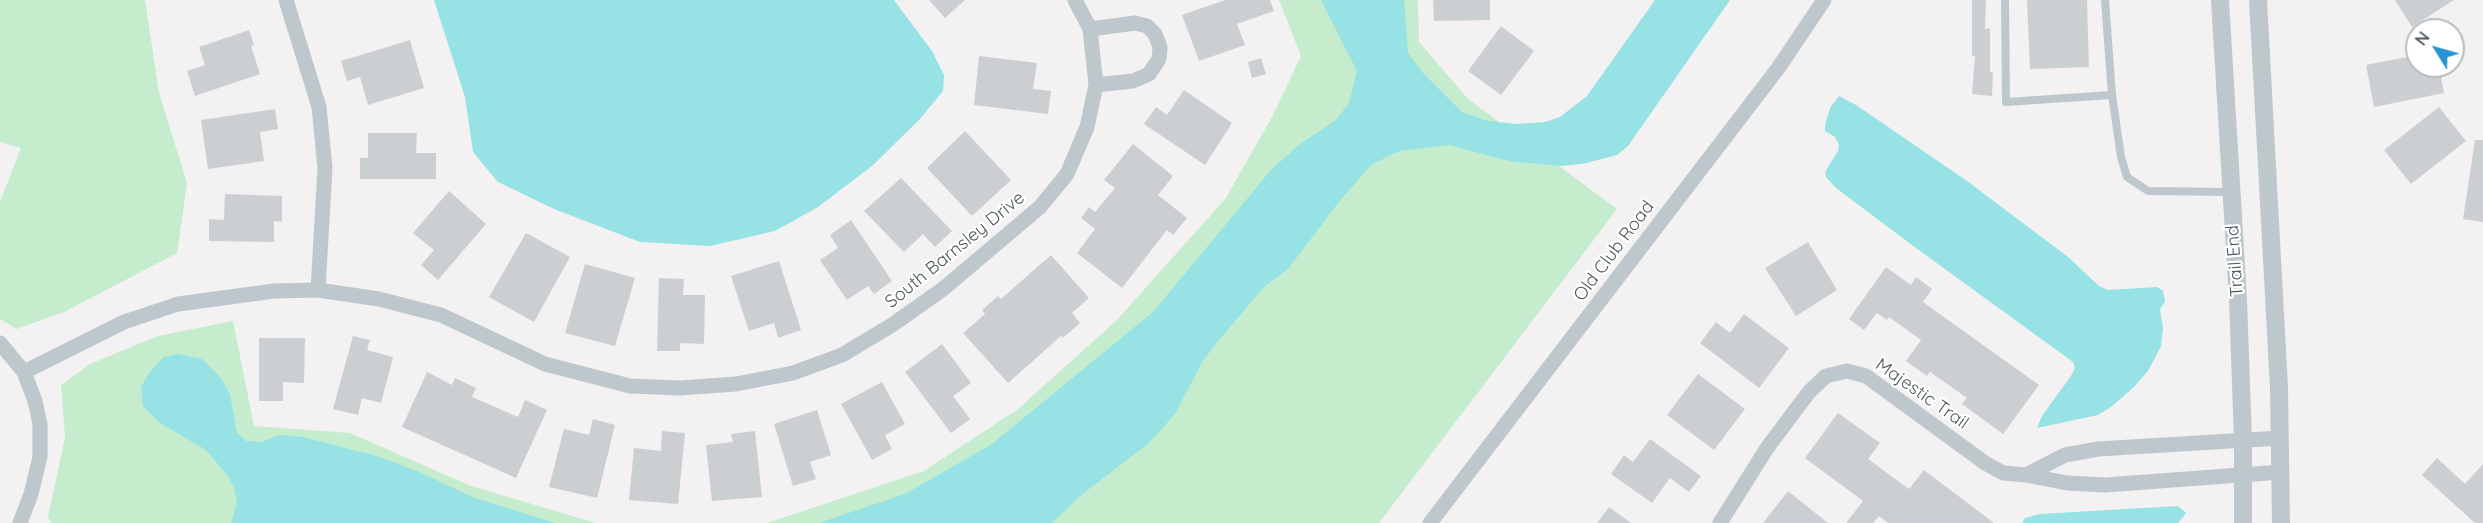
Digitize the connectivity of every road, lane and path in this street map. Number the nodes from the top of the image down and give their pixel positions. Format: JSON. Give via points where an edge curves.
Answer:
{"nodes":[{"id":1,"x":286,"y":0,"type":"edge"},
{"id":2,"x":1075,"y":0,"type":"edge"},
{"id":3,"x":1824,"y":0,"type":"edge"},
{"id":4,"x":2005,"y":0,"type":"edge"},
{"id":5,"x":2105,"y":0,"type":"edge"},
{"id":6,"x":2220,"y":0,"type":"edge"},
{"id":7,"x":2258,"y":0,"type":"edge"},
{"id":8,"x":1090,"y":29,"type":"junction"},
{"id":9,"x":1095,"y":85,"type":"junction"},
{"id":10,"x":2112,"y":95,"type":"junction"},
{"id":11,"x":2230,"y":192,"type":"junction"},
{"id":12,"x":318,"y":290,"type":"junction"},
{"id":13,"x":0,"y":344,"type":"edge"},
{"id":14,"x":24,"y":372,"type":"junction"},
{"id":15,"x":2280,"y":438,"type":"junction"},
{"id":16,"x":2243,"y":440,"type":"junction"},
{"id":17,"x":2281,"y":472,"type":"junction"},
{"id":18,"x":2243,"y":474,"type":"junction"},
{"id":19,"x":2026,"y":475,"type":"junction"},
{"id":20,"x":20,"y":523,"type":"edge"},
{"id":21,"x":1430,"y":523,"type":"edge"},
{"id":22,"x":1720,"y":523,"type":"edge"},
{"id":23,"x":2243,"y":523,"type":"edge"},
{"id":24,"x":2281,"y":523,"type":"edge"}],
"edges":[{"from":1,"to":12,"type":"street","via":[[319,107],[325,168]]},
{"from":2,"to":8,"type":"street"},
{"from":3,"to":21,"type":"street","name":"Old Club Road","via":[[1779,68]]},
{"from":4,"to":10,"type":"lane","via":[[2006,102]]},
{"from":5,"to":10,"type":"lane"},
{"from":6,"to":11,"type":"street","name":"Trail End"},
{"from":7,"to":15,"type":"street","name":"Trail End"},
{"from":8,"to":9,"type":"street"},
{"from":8,"to":9,"type":"street","via":[[1135,23],[1147,26],[1160,47],[1159,59],[1149,74],[1133,81]]},
{"from":9,"to":12,"type":"street","name":"South Barnsley Drive","via":[[1087,127],[1067,174],[1040,207],[943,289],[892,326],[842,355],[793,373],[736,384],[630,386],[545,364],[441,315],[379,299]]},
{"from":10,"to":11,"type":"lane","via":[[2127,177],[2148,191]]},
{"from":11,"to":16,"type":"street","name":"Trail End"},
{"from":12,"to":14,"type":"street","name":"South Barnsley Drive","via":[[263,292],[178,304],[124,322]]},
{"from":13,"to":14,"type":"street"},
{"from":14,"to":20,"type":"street","via":[[40,424],[40,457]]},
{"from":15,"to":16,"type":"street"},
{"from":15,"to":17,"type":"street","name":"Trail End"},
{"from":16,"to":18,"type":"street","name":"Trail End"},
{"from":16,"to":19,"type":"street","via":[[2098,449],[2065,455]]},
{"from":17,"to":18,"type":"street","name":"Majestic Trail"},
{"from":17,"to":24,"type":"street","name":"Trail End"},
{"from":18,"to":19,"type":"street","name":"Majestic Trail","via":[[2105,485]]},
{"from":18,"to":23,"type":"street","name":"Trail End"},
{"from":19,"to":22,"type":"street","name":"Majestic Trail","via":[[1994,468],[1866,376],[1847,371],[1826,376],[1809,392],[1767,447]]}]}
